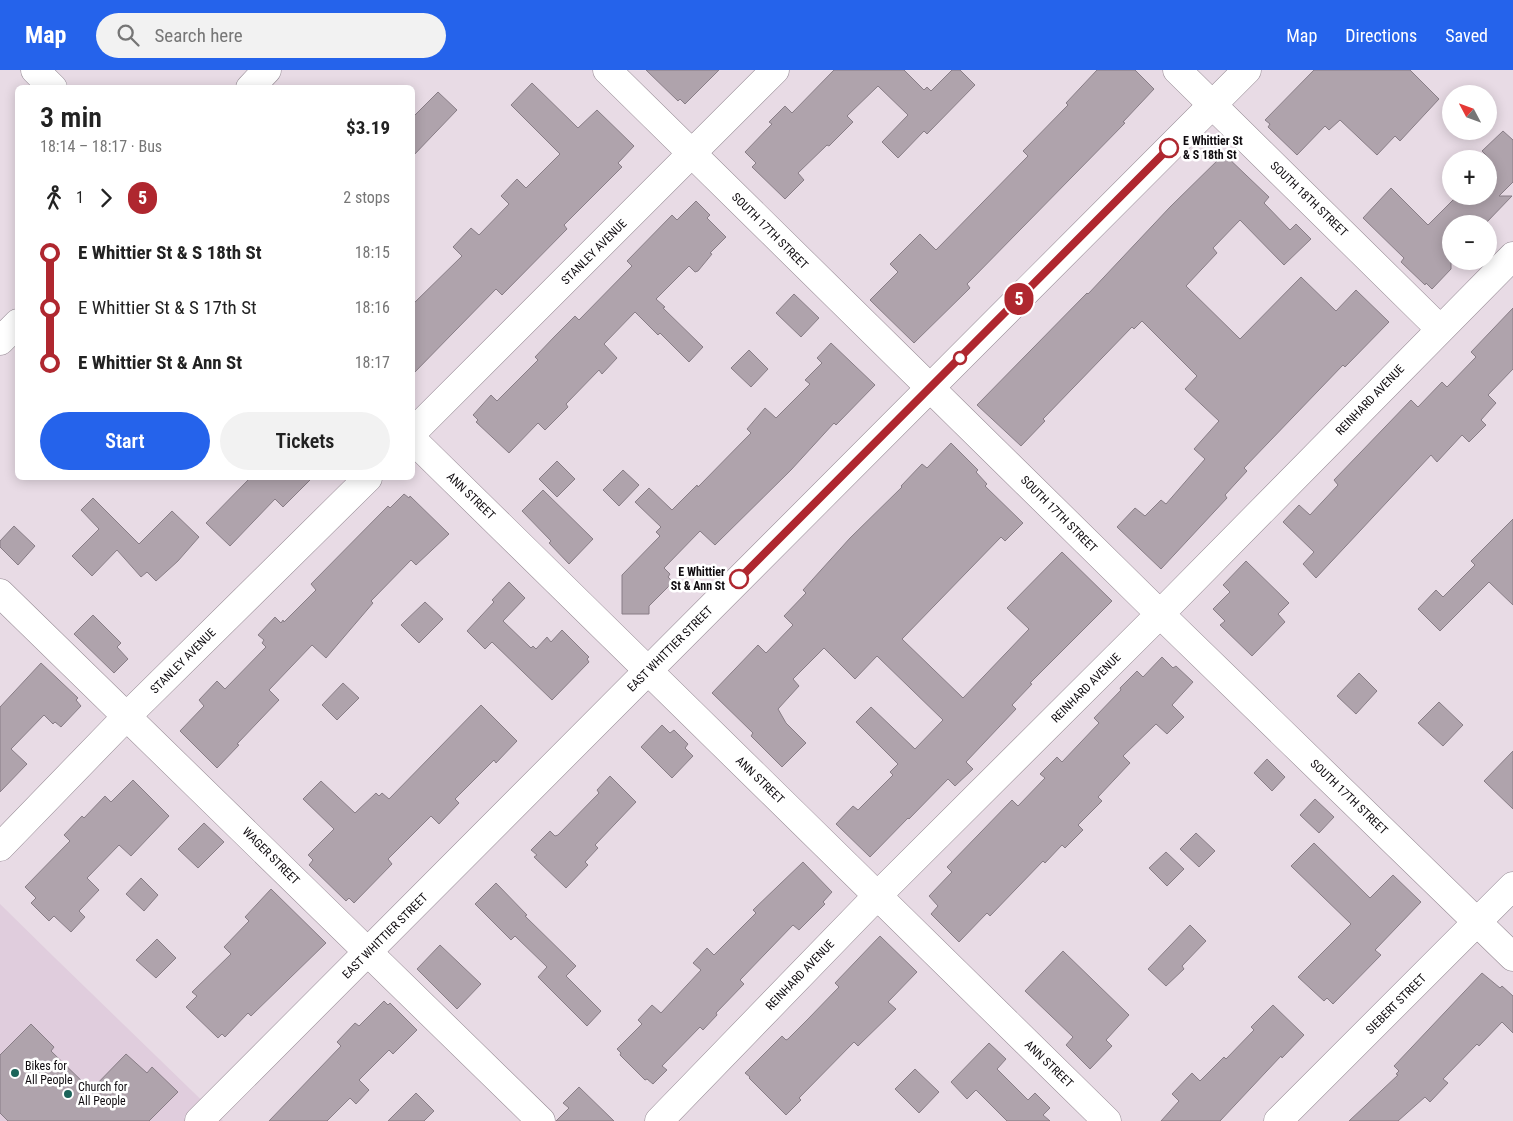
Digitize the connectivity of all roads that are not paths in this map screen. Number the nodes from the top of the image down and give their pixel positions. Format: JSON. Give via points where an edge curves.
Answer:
{"nodes":[{"id":1,"x":35,"y":70,"type":"edge"},
{"id":2,"x":267,"y":70,"type":"edge"},
{"id":3,"x":607,"y":70,"type":"edge"},
{"id":4,"x":775,"y":70,"type":"edge"},
{"id":5,"x":1177,"y":70,"type":"edge"},
{"id":6,"x":1247,"y":70,"type":"edge"},
{"id":7,"x":50,"y":85,"type":"edge"},
{"id":8,"x":253,"y":85,"type":"edge"},
{"id":9,"x":1213,"y":105,"type":"junction"},
{"id":10,"x":692,"y":153,"type":"junction"},
{"id":11,"x":1513,"y":256,"type":"edge"},
{"id":12,"x":15,"y":326,"type":"edge"},
{"id":13,"x":1440,"y":328,"type":"junction"},
{"id":14,"x":0,"y":341,"type":"edge"},
{"id":15,"x":930,"y":388,"type":"junction"},
{"id":16,"x":415,"y":430,"type":"edge"},
{"id":17,"x":415,"y":442,"type":"edge"},
{"id":18,"x":366,"y":480,"type":"edge"},
{"id":19,"x":0,"y":593,"type":"edge"},
{"id":20,"x":1160,"y":614,"type":"junction"},
{"id":21,"x":648,"y":670,"type":"junction"},
{"id":22,"x":127,"y":716,"type":"junction"},
{"id":23,"x":0,"y":847,"type":"edge"},
{"id":24,"x":1513,"y":886,"type":"edge"},
{"id":25,"x":878,"y":895,"type":"junction"},
{"id":26,"x":1478,"y":922,"type":"junction"},
{"id":27,"x":368,"y":952,"type":"junction"},
{"id":28,"x":1513,"y":957,"type":"edge"},
{"id":29,"x":199,"y":1121,"type":"edge"},
{"id":30,"x":540,"y":1121,"type":"edge"},
{"id":31,"x":659,"y":1121,"type":"edge"},
{"id":32,"x":1107,"y":1121,"type":"edge"},
{"id":33,"x":1278,"y":1121,"type":"edge"}],
"edges":[{"from":1,"to":7,"type":"street"},
{"from":2,"to":8,"type":"street"},
{"from":3,"to":10,"type":"street","name":"SOUTH 17TH STREET"},
{"from":4,"to":10,"type":"street","name":"STANLEY AVENUE"},
{"from":5,"to":9,"type":"street","name":"SOUTH 18TH STREET"},
{"from":6,"to":9,"type":"street","name":"EAST WHITTIER STREET"},
{"from":9,"to":13,"type":"street","name":"SOUTH 18TH STREET"},
{"from":9,"to":15,"type":"street","name":"EAST WHITTIER STREET"},
{"from":10,"to":15,"type":"street","name":"SOUTH 17TH STREET"},
{"from":10,"to":16,"type":"street","name":"STANLEY AVENUE"},
{"from":11,"to":13,"type":"street","name":"REINHARD AVENUE"},
{"from":12,"to":14,"type":"street"},
{"from":13,"to":20,"type":"street","name":"REINHARD AVENUE"},
{"from":15,"to":20,"type":"street","name":"SOUTH 17TH STREET"},
{"from":15,"to":21,"type":"street","name":"EAST WHITTIER STREET"},
{"from":17,"to":21,"type":"street","name":"ANN STREET"},
{"from":18,"to":22,"type":"street","name":"STANLEY AVENUE"},
{"from":19,"to":22,"type":"street","name":"WAGER STREET"},
{"from":20,"to":25,"type":"street","name":"REINHARD AVENUE"},
{"from":20,"to":26,"type":"street","name":"SOUTH 17TH STREET"},
{"from":21,"to":25,"type":"street","name":"ANN STREET"},
{"from":21,"to":27,"type":"street","name":"EAST WHITTIER STREET"},
{"from":22,"to":23,"type":"street","name":"STANLEY AVENUE"},
{"from":22,"to":27,"type":"street","name":"WAGER STREET"},
{"from":24,"to":26,"type":"street","name":"SIEBERT STREET"},
{"from":25,"to":31,"type":"street","name":"REINHARD AVENUE"},
{"from":25,"to":32,"type":"street","name":"ANN STREET"},
{"from":26,"to":28,"type":"street","name":"SOUTH 17TH STREET"},
{"from":26,"to":33,"type":"street","name":"SIEBERT STREET"},
{"from":27,"to":29,"type":"street","name":"EAST WHITTIER STREET"},
{"from":27,"to":30,"type":"street","name":"WAGER STREET"}]}
